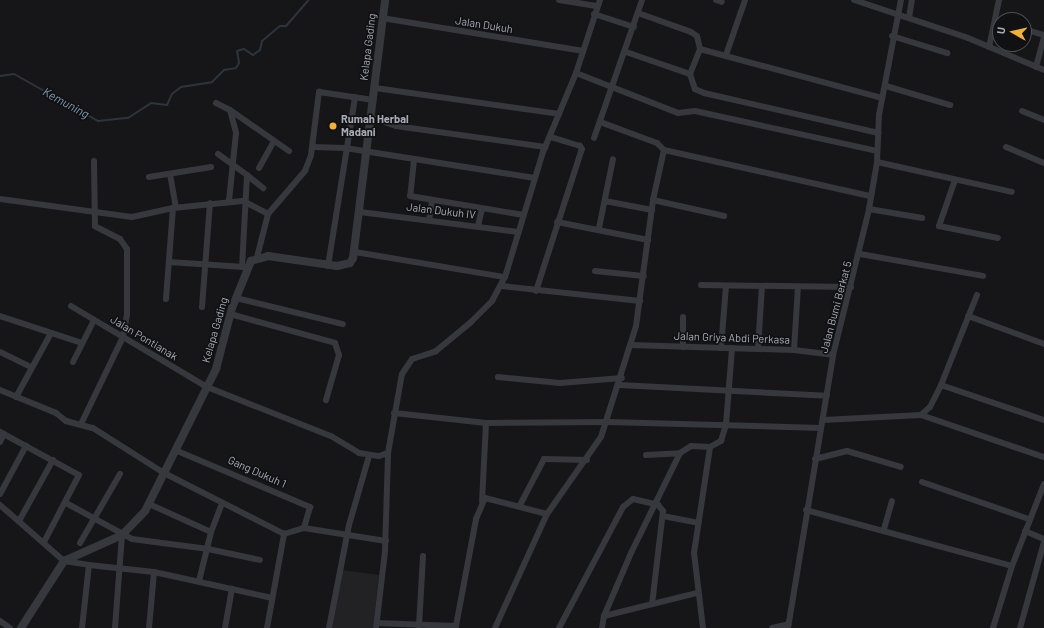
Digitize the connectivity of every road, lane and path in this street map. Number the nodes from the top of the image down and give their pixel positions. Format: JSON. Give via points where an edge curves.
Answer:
{"nodes":[{"id":1,"x":385,"y":0,"type":"edge"},
{"id":2,"x":559,"y":0,"type":"edge"},
{"id":3,"x":600,"y":0,"type":"edge"},
{"id":4,"x":642,"y":0,"type":"edge"},
{"id":5,"x":745,"y":0,"type":"edge"},
{"id":6,"x":854,"y":0,"type":"edge"},
{"id":7,"x":901,"y":0,"type":"edge"},
{"id":8,"x":912,"y":0,"type":"edge"},
{"id":9,"x":999,"y":0,"type":"edge"},
{"id":10,"x":592,"y":4,"type":"edge"},
{"id":11,"x":998,"y":12,"type":"edge"},
{"id":12,"x":638,"y":13,"type":"junction"},
{"id":13,"x":594,"y":14,"type":"junction"},
{"id":14,"x":898,"y":15,"type":"junction"},
{"id":15,"x":382,"y":18,"type":"junction"},
{"id":16,"x":909,"y":18,"type":"junction"},
{"id":17,"x":634,"y":27,"type":"junction"},
{"id":18,"x":1032,"y":32,"type":"edge"},
{"id":19,"x":992,"y":35,"type":"edge"},
{"id":20,"x":892,"y":36,"type":"junction"},
{"id":21,"x":1044,"y":37,"type":"edge"},
{"id":22,"x":988,"y":47,"type":"junction"},
{"id":23,"x":700,"y":49,"type":"junction"},
{"id":24,"x":583,"y":51,"type":"junction"},
{"id":25,"x":626,"y":52,"type":"junction"},
{"id":26,"x":948,"y":53,"type":"dead end"},
{"id":27,"x":726,"y":55,"type":"junction"},
{"id":28,"x":1036,"y":67,"type":"junction"},
{"id":29,"x":1044,"y":70,"type":"edge"},
{"id":30,"x":576,"y":73,"type":"junction"},
{"id":31,"x":690,"y":74,"type":"junction"},
{"id":32,"x":611,"y":85,"type":"junction"},
{"id":33,"x":886,"y":86,"type":"junction"},
{"id":34,"x":375,"y":88,"type":"junction"},
{"id":35,"x":355,"y":97,"type":"junction"},
{"id":36,"x":882,"y":98,"type":"junction"},
{"id":37,"x":373,"y":100,"type":"junction"},
{"id":38,"x":216,"y":102,"type":"dead end"},
{"id":39,"x":950,"y":105,"type":"dead end"},
{"id":40,"x":230,"y":110,"type":"junction"},
{"id":41,"x":1022,"y":111,"type":"dead end"},
{"id":42,"x":558,"y":114,"type":"junction"},
{"id":43,"x":373,"y":118,"type":"junction"},
{"id":44,"x":1044,"y":120,"type":"edge"},
{"id":45,"x":600,"y":122,"type":"junction"},
{"id":46,"x":878,"y":133,"type":"junction"},
{"id":47,"x":550,"y":137,"type":"junction"},
{"id":48,"x":594,"y":138,"type":"dead end"},
{"id":49,"x":274,"y":141,"type":"junction"},
{"id":50,"x":313,"y":147,"type":"junction"},
{"id":51,"x":546,"y":147,"type":"junction"},
{"id":52,"x":1006,"y":147,"type":"dead end"},
{"id":53,"x":345,"y":148,"type":"junction"},
{"id":54,"x":664,"y":150,"type":"junction"},
{"id":55,"x":289,"y":151,"type":"dead end"},
{"id":56,"x":877,"y":151,"type":"junction"},
{"id":57,"x":367,"y":153,"type":"junction"},
{"id":58,"x":218,"y":154,"type":"dead end"},
{"id":59,"x":613,"y":159,"type":"dead end"},
{"id":60,"x":414,"y":160,"type":"junction"},
{"id":61,"x":94,"y":161,"type":"dead end"},
{"id":62,"x":877,"y":162,"type":"junction"},
{"id":63,"x":1044,"y":163,"type":"edge"},
{"id":64,"x":232,"y":165,"type":"junction"},
{"id":65,"x":211,"y":167,"type":"dead end"},
{"id":66,"x":259,"y":168,"type":"dead end"},
{"id":67,"x":170,"y":174,"type":"junction"},
{"id":68,"x":247,"y":175,"type":"junction"},
{"id":69,"x":150,"y":177,"type":"dead end"},
{"id":70,"x":535,"y":178,"type":"junction"},
{"id":71,"x":955,"y":180,"type":"junction"},
{"id":72,"x":263,"y":188,"type":"dead end"},
{"id":73,"x":1012,"y":192,"type":"dead end"},
{"id":74,"x":870,"y":196,"type":"junction"},
{"id":75,"x":0,"y":199,"type":"edge"},
{"id":76,"x":432,"y":200,"type":"junction"},
{"id":77,"x":653,"y":200,"type":"junction"},
{"id":78,"x":229,"y":201,"type":"junction"},
{"id":79,"x":243,"y":201,"type":"junction"},
{"id":80,"x":605,"y":201,"type":"junction"},
{"id":81,"x":210,"y":203,"type":"junction"},
{"id":82,"x":175,"y":207,"type":"junction"},
{"id":83,"x":482,"y":208,"type":"junction"},
{"id":84,"x":869,"y":209,"type":"junction"},
{"id":85,"x":652,"y":210,"type":"junction"},
{"id":86,"x":94,"y":212,"type":"junction"},
{"id":87,"x":360,"y":212,"type":"junction"},
{"id":88,"x":268,"y":214,"type":"junction"},
{"id":89,"x":524,"y":215,"type":"junction"},
{"id":90,"x":724,"y":216,"type":"dead end"},
{"id":91,"x":922,"y":218,"type":"dead end"},
{"id":92,"x":429,"y":220,"type":"junction"},
{"id":93,"x":557,"y":222,"type":"junction"},
{"id":94,"x":478,"y":226,"type":"junction"},
{"id":95,"x":599,"y":228,"type":"junction"},
{"id":96,"x":519,"y":232,"type":"junction"},
{"id":97,"x":998,"y":238,"type":"dead end"},
{"id":98,"x":648,"y":240,"type":"junction"},
{"id":99,"x":355,"y":252,"type":"junction"},
{"id":100,"x":860,"y":254,"type":"junction"},
{"id":101,"x":257,"y":258,"type":"junction"},
{"id":102,"x":169,"y":262,"type":"junction"},
{"id":103,"x":205,"y":263,"type":"junction"},
{"id":104,"x":328,"y":266,"type":"junction"},
{"id":105,"x":245,"y":267,"type":"junction"},
{"id":106,"x":595,"y":271,"type":"dead end"},
{"id":107,"x":644,"y":276,"type":"junction"},
{"id":108,"x":983,"y":276,"type":"dead end"},
{"id":109,"x":505,"y":277,"type":"junction"},
{"id":110,"x":701,"y":285,"type":"dead end"},
{"id":111,"x":502,"y":286,"type":"junction"},
{"id":112,"x":726,"y":286,"type":"junction"},
{"id":113,"x":762,"y":286,"type":"junction"},
{"id":114,"x":798,"y":287,"type":"junction"},
{"id":115,"x":851,"y":287,"type":"junction"},
{"id":116,"x":536,"y":291,"type":"junction"},
{"id":117,"x":977,"y":295,"type":"dead end"},
{"id":118,"x":236,"y":298,"type":"junction"},
{"id":119,"x":166,"y":299,"type":"dead end"},
{"id":120,"x":640,"y":301,"type":"junction"},
{"id":121,"x":71,"y":306,"type":"dead end"},
{"id":122,"x":202,"y":307,"type":"dead end"},
{"id":123,"x":230,"y":314,"type":"junction"},
{"id":124,"x":0,"y":316,"type":"edge"},
{"id":125,"x":968,"y":316,"type":"junction"},
{"id":126,"x":683,"y":317,"type":"dead end"},
{"id":127,"x":94,"y":320,"type":"junction"},
{"id":128,"x":343,"y":324,"type":"dead end"},
{"id":129,"x":52,"y":333,"type":"junction"},
{"id":130,"x":123,"y":336,"type":"junction"},
{"id":131,"x":82,"y":344,"type":"junction"},
{"id":132,"x":1044,"y":344,"type":"edge"},
{"id":133,"x":631,"y":345,"type":"junction"},
{"id":134,"x":683,"y":347,"type":"junction"},
{"id":135,"x":721,"y":348,"type":"junction"},
{"id":136,"x":732,"y":348,"type":"junction"},
{"id":137,"x":758,"y":349,"type":"junction"},
{"id":138,"x":794,"y":350,"type":"junction"},
{"id":139,"x":0,"y":352,"type":"edge"},
{"id":140,"x":832,"y":355,"type":"junction"},
{"id":141,"x":73,"y":362,"type":"dead end"},
{"id":142,"x":31,"y":367,"type":"junction"},
{"id":143,"x":498,"y":377,"type":"dead end"},
{"id":144,"x":622,"y":378,"type":"junction"},
{"id":145,"x":620,"y":385,"type":"junction"},
{"id":146,"x":941,"y":385,"type":"junction"},
{"id":147,"x":207,"y":388,"type":"junction"},
{"id":148,"x":730,"y":389,"type":"junction"},
{"id":149,"x":0,"y":390,"type":"edge"},
{"id":150,"x":826,"y":396,"type":"junction"},
{"id":151,"x":16,"y":397,"type":"junction"},
{"id":152,"x":326,"y":400,"type":"dead end"},
{"id":153,"x":394,"y":413,"type":"junction"},
{"id":154,"x":921,"y":415,"type":"junction"},
{"id":155,"x":823,"y":420,"type":"junction"},
{"id":156,"x":1044,"y":420,"type":"edge"},
{"id":157,"x":608,"y":422,"type":"junction"},
{"id":158,"x":486,"y":423,"type":"junction"},
{"id":159,"x":81,"y":424,"type":"junction"},
{"id":160,"x":726,"y":425,"type":"junction"},
{"id":161,"x":820,"y":428,"type":"junction"},
{"id":162,"x":2,"y":433,"type":"edge"},
{"id":163,"x":0,"y":442,"type":"edge"},
{"id":164,"x":26,"y":446,"type":"junction"},
{"id":165,"x":710,"y":447,"type":"junction"},
{"id":166,"x":175,"y":450,"type":"junction"},
{"id":167,"x":388,"y":453,"type":"junction"},
{"id":168,"x":680,"y":453,"type":"junction"},
{"id":169,"x":646,"y":455,"type":"dead end"},
{"id":170,"x":369,"y":456,"type":"junction"},
{"id":171,"x":1044,"y":457,"type":"edge"},
{"id":172,"x":815,"y":459,"type":"junction"},
{"id":173,"x":53,"y":460,"type":"junction"},
{"id":174,"x":587,"y":460,"type":"junction"},
{"id":175,"x":901,"y":467,"type":"dead end"},
{"id":176,"x":164,"y":473,"type":"junction"},
{"id":177,"x":120,"y":474,"type":"dead end"},
{"id":178,"x":922,"y":482,"type":"dead end"},
{"id":179,"x":1044,"y":484,"type":"edge"},
{"id":180,"x":0,"y":494,"type":"edge"},
{"id":181,"x":482,"y":501,"type":"junction"},
{"id":182,"x":892,"y":501,"type":"dead end"},
{"id":183,"x":66,"y":503,"type":"junction"},
{"id":184,"x":222,"y":503,"type":"junction"},
{"id":185,"x":149,"y":504,"type":"junction"},
{"id":186,"x":654,"y":504,"type":"junction"},
{"id":187,"x":0,"y":505,"type":"edge"},
{"id":188,"x":520,"y":505,"type":"junction"},
{"id":189,"x":806,"y":510,"type":"junction"},
{"id":190,"x":547,"y":514,"type":"junction"},
{"id":191,"x":663,"y":516,"type":"junction"},
{"id":192,"x":94,"y":518,"type":"junction"},
{"id":193,"x":1029,"y":519,"type":"junction"},
{"id":194,"x":19,"y":521,"type":"junction"},
{"id":195,"x":698,"y":523,"type":"junction"},
{"id":196,"x":304,"y":528,"type":"junction"},
{"id":197,"x":884,"y":529,"type":"junction"},
{"id":198,"x":1025,"y":531,"type":"junction"},
{"id":199,"x":210,"y":532,"type":"junction"},
{"id":200,"x":284,"y":534,"type":"junction"},
{"id":201,"x":347,"y":534,"type":"junction"},
{"id":202,"x":122,"y":535,"type":"junction"},
{"id":203,"x":1044,"y":539,"type":"edge"},
{"id":204,"x":386,"y":541,"type":"junction"},
{"id":205,"x":44,"y":542,"type":"junction"},
{"id":206,"x":1044,"y":542,"type":"edge"},
{"id":207,"x":80,"y":543,"type":"dead end"},
{"id":208,"x":208,"y":549,"type":"junction"},
{"id":209,"x":423,"y":556,"type":"dead end"},
{"id":210,"x":260,"y":560,"type":"dead end"},
{"id":211,"x":64,"y":561,"type":"junction"},
{"id":212,"x":89,"y":565,"type":"junction"},
{"id":213,"x":1012,"y":566,"type":"junction"},
{"id":214,"x":120,"y":567,"type":"junction"},
{"id":215,"x":154,"y":572,"type":"junction"},
{"id":216,"x":1041,"y":572,"type":"edge"},
{"id":217,"x":199,"y":581,"type":"junction"},
{"id":218,"x":232,"y":589,"type":"junction"},
{"id":219,"x":697,"y":593,"type":"junction"},
{"id":220,"x":272,"y":598,"type":"junction"},
{"id":221,"x":652,"y":604,"type":"junction"},
{"id":222,"x":604,"y":616,"type":"junction"},
{"id":223,"x":0,"y":621,"type":"edge"},
{"id":224,"x":376,"y":626,"type":"edge"},
{"id":225,"x":419,"y":626,"type":"junction"},
{"id":226,"x":788,"y":626,"type":"edge"},
{"id":227,"x":10,"y":628,"type":"edge"},
{"id":228,"x":21,"y":628,"type":"edge"},
{"id":229,"x":82,"y":628,"type":"edge"},
{"id":230,"x":115,"y":628,"type":"edge"},
{"id":231,"x":149,"y":628,"type":"edge"},
{"id":232,"x":225,"y":628,"type":"edge"},
{"id":233,"x":267,"y":628,"type":"edge"},
{"id":234,"x":329,"y":628,"type":"edge"},
{"id":235,"x":495,"y":628,"type":"edge"},
{"id":236,"x":559,"y":628,"type":"edge"},
{"id":237,"x":602,"y":628,"type":"edge"},
{"id":238,"x":703,"y":628,"type":"edge"},
{"id":239,"x":772,"y":628,"type":"edge"},
{"id":240,"x":993,"y":628,"type":"edge"},
{"id":241,"x":1020,"y":628,"type":"edge"}],
"edges":[{"from":1,"to":15,"type":"street","name":"Kelapa Gading"},
{"from":2,"to":10,"type":"street"},
{"from":3,"to":10,"type":"street"},
{"from":4,"to":12,"type":"street"},
{"from":5,"to":27,"type":"street"},
{"from":6,"to":14,"type":"street"},
{"from":7,"to":14,"type":"street","name":"Jalan Bumi Berkat 5"},
{"from":8,"to":16,"type":"street"},
{"from":9,"to":11,"type":"street"},
{"from":10,"to":13,"type":"street"},
{"from":12,"to":17,"type":"street"},
{"from":12,"to":23,"type":"street","via":[[691,32],[697,36]]},
{"from":13,"to":17,"type":"street"},
{"from":13,"to":24,"type":"street"},
{"from":14,"to":16,"type":"street"},
{"from":14,"to":20,"type":"street","name":"Jalan Bumi Berkat 5"},
{"from":15,"to":24,"type":"street","name":"Jalan Dukuh"},
{"from":15,"to":34,"type":"street","name":"Kelapa Gading"},
{"from":16,"to":22,"type":"street"},
{"from":17,"to":25,"type":"street"},
{"from":18,"to":21,"type":"street"},
{"from":19,"to":22,"type":"street"},
{"from":20,"to":26,"type":"street"},
{"from":20,"to":33,"type":"street","name":"Jalan Bumi Berkat 5"},
{"from":21,"to":28,"type":"street"},
{"from":22,"to":28,"type":"street"},
{"from":23,"to":27,"type":"street"},
{"from":23,"to":31,"type":"street"},
{"from":24,"to":30,"type":"street"},
{"from":25,"to":31,"type":"street"},
{"from":25,"to":32,"type":"street"},
{"from":27,"to":36,"type":"street"},
{"from":28,"to":29,"type":"street"},
{"from":30,"to":32,"type":"street"},
{"from":30,"to":42,"type":"street"},
{"from":31,"to":46,"type":"street","via":[[695,89],[704,94]]},
{"from":32,"to":45,"type":"street"},
{"from":32,"to":56,"type":"street","via":[[678,113],[695,111]]},
{"from":33,"to":36,"type":"street","name":"Jalan Bumi Berkat 5"},
{"from":33,"to":39,"type":"street"},
{"from":34,"to":37,"type":"street","name":"Kelapa Gading"},
{"from":34,"to":42,"type":"street"},
{"from":35,"to":37,"type":"street"},
{"from":35,"to":50,"type":"street","via":[[319,92]]},
{"from":35,"to":53,"type":"street"},
{"from":36,"to":46,"type":"street","name":"Jalan Bumi Berkat 5"},
{"from":37,"to":43,"type":"street","name":"Kelapa Gading"},
{"from":38,"to":40,"type":"street"},
{"from":40,"to":49,"type":"street"},
{"from":40,"to":64,"type":"street","via":[[236,133]]},
{"from":41,"to":44,"type":"street"},
{"from":42,"to":47,"type":"street"},
{"from":43,"to":51,"type":"street","via":[[396,126]]},
{"from":43,"to":57,"type":"street","name":"Kelapa Gading"},
{"from":45,"to":48,"type":"street"},
{"from":45,"to":54,"type":"street","via":[[652,141]]},
{"from":46,"to":56,"type":"street","name":"Jalan Bumi Berkat 5"},
{"from":47,"to":51,"type":"street"},
{"from":47,"to":93,"type":"street","via":[[580,146],[582,149]]},
{"from":49,"to":55,"type":"street"},
{"from":49,"to":66,"type":"street"},
{"from":50,"to":53,"type":"street"},
{"from":50,"to":88,"type":"street","via":[[305,171]]},
{"from":51,"to":70,"type":"street"},
{"from":52,"to":63,"type":"street"},
{"from":53,"to":57,"type":"street"},
{"from":53,"to":104,"type":"street"},
{"from":54,"to":74,"type":"street"},
{"from":54,"to":77,"type":"street"},
{"from":56,"to":62,"type":"street","name":"Jalan Bumi Berkat 5"},
{"from":57,"to":60,"type":"street"},
{"from":57,"to":87,"type":"street","name":"Kelapa Gading"},
{"from":58,"to":64,"type":"street"},
{"from":59,"to":80,"type":"street"},
{"from":60,"to":70,"type":"street"},
{"from":60,"to":76,"type":"street","via":[[410,196]]},
{"from":61,"to":86,"type":"street"},
{"from":62,"to":71,"type":"street"},
{"from":62,"to":74,"type":"street","name":"Jalan Bumi Berkat 5"},
{"from":64,"to":68,"type":"street"},
{"from":64,"to":78,"type":"street"},
{"from":65,"to":67,"type":"street"},
{"from":67,"to":69,"type":"street"},
{"from":67,"to":82,"type":"street"},
{"from":68,"to":72,"type":"street"},
{"from":68,"to":79,"type":"street"},
{"from":70,"to":89,"type":"street"},
{"from":71,"to":73,"type":"street"},
{"from":71,"to":97,"type":"street","via":[[939,226]]},
{"from":74,"to":84,"type":"street","name":"Jalan Bumi Berkat 5"},
{"from":75,"to":86,"type":"street"},
{"from":76,"to":83,"type":"street"},
{"from":76,"to":92,"type":"street"},
{"from":77,"to":85,"type":"street"},
{"from":77,"to":90,"type":"street"},
{"from":78,"to":79,"type":"street"},
{"from":78,"to":81,"type":"street"},
{"from":79,"to":88,"type":"street"},
{"from":79,"to":105,"type":"street"},
{"from":80,"to":85,"type":"street"},
{"from":80,"to":95,"type":"street"},
{"from":81,"to":82,"type":"street"},
{"from":81,"to":103,"type":"street"},
{"from":82,"to":86,"type":"street","via":[[139,216]]},
{"from":82,"to":102,"type":"street"},
{"from":83,"to":89,"type":"street"},
{"from":83,"to":94,"type":"street"},
{"from":84,"to":91,"type":"street"},
{"from":84,"to":100,"type":"street","name":"Jalan Bumi Berkat 5"},
{"from":85,"to":98,"type":"street"},
{"from":86,"to":130,"type":"street","via":[[95,226],[120,239],[127,249],[127,320]]},
{"from":87,"to":92,"type":"street","name":"Jalan Dukuh IV"},
{"from":87,"to":99,"type":"street","name":"Kelapa Gading"},
{"from":88,"to":101,"type":"street"},
{"from":89,"to":96,"type":"street"},
{"from":92,"to":94,"type":"street","name":"Jalan Dukuh IV"},
{"from":93,"to":95,"type":"street"},
{"from":93,"to":116,"type":"street"},
{"from":94,"to":96,"type":"street","name":"Jalan Dukuh IV"},
{"from":95,"to":98,"type":"street","via":[[600,233]]},
{"from":96,"to":109,"type":"street"},
{"from":98,"to":107,"type":"street"},
{"from":99,"to":104,"type":"street","via":[[350,263]]},
{"from":99,"to":109,"type":"street"},
{"from":100,"to":108,"type":"street"},
{"from":100,"to":115,"type":"street","name":"Jalan Bumi Berkat 5"},
{"from":101,"to":104,"type":"street"},
{"from":101,"to":105,"type":"street","name":"Kelapa Gading"},
{"from":102,"to":103,"type":"street"},
{"from":102,"to":119,"type":"street"},
{"from":103,"to":105,"type":"street"},
{"from":103,"to":122,"type":"street"},
{"from":105,"to":118,"type":"street","name":"Kelapa Gading"},
{"from":106,"to":107,"type":"street"},
{"from":107,"to":120,"type":"street"},
{"from":109,"to":111,"type":"street"},
{"from":110,"to":112,"type":"street"},
{"from":111,"to":116,"type":"street"},
{"from":111,"to":153,"type":"street","via":[[492,301],[449,342],[406,366],[397,389]]},
{"from":112,"to":113,"type":"street"},
{"from":112,"to":135,"type":"street"},
{"from":113,"to":114,"type":"street"},
{"from":113,"to":137,"type":"street"},
{"from":114,"to":115,"type":"street"},
{"from":114,"to":138,"type":"street"},
{"from":115,"to":140,"type":"street","name":"Jalan Bumi Berkat 5"},
{"from":116,"to":120,"type":"street"},
{"from":117,"to":125,"type":"street"},
{"from":118,"to":123,"type":"street","name":"Kelapa Gading"},
{"from":118,"to":128,"type":"street"},
{"from":120,"to":133,"type":"street"},
{"from":121,"to":127,"type":"street","name":"Jalan Pontianak"},
{"from":123,"to":147,"type":"street","name":"Kelapa Gading","via":[[220,358]]},
{"from":123,"to":152,"type":"street","via":[[336,343],[339,355]]},
{"from":124,"to":129,"type":"street"},
{"from":125,"to":132,"type":"street"},
{"from":125,"to":146,"type":"street"},
{"from":126,"to":134,"type":"street"},
{"from":127,"to":130,"type":"street","name":"Jalan Pontianak"},
{"from":127,"to":131,"type":"street"},
{"from":129,"to":131,"type":"street"},
{"from":129,"to":142,"type":"street"},
{"from":130,"to":147,"type":"street","name":"Jalan Pontianak"},
{"from":130,"to":159,"type":"street"},
{"from":131,"to":141,"type":"street"},
{"from":133,"to":134,"type":"street","name":"Jalan Griya Abdi Perkasa"},
{"from":133,"to":144,"type":"street"},
{"from":134,"to":135,"type":"street","name":"Jalan Griya Abdi Perkasa"},
{"from":135,"to":136,"type":"street","name":"Jalan Griya Abdi Perkasa"},
{"from":136,"to":137,"type":"street","name":"Jalan Griya Abdi Perkasa"},
{"from":136,"to":148,"type":"street"},
{"from":137,"to":138,"type":"street","name":"Jalan Griya Abdi Perkasa"},
{"from":138,"to":140,"type":"street","name":"Jalan Griya Abdi Perkasa"},
{"from":139,"to":142,"type":"street"},
{"from":140,"to":150,"type":"street","name":"Jalan Bumi Berkat 5"},
{"from":142,"to":151,"type":"street"},
{"from":143,"to":144,"type":"street","via":[[560,383]]},
{"from":144,"to":145,"type":"street"},
{"from":145,"to":148,"type":"street"},
{"from":145,"to":157,"type":"street"},
{"from":146,"to":154,"type":"street","via":[[930,407]]},
{"from":146,"to":156,"type":"street"},
{"from":147,"to":166,"type":"street","name":"Kelapa Gading"},
{"from":147,"to":170,"type":"street","name":"Jalan Pontianak","via":[[331,436]]},
{"from":148,"to":150,"type":"street"},
{"from":148,"to":160,"type":"street"},
{"from":149,"to":151,"type":"street"},
{"from":150,"to":155,"type":"street","name":"Jalan Bumi Berkat 5"},
{"from":151,"to":159,"type":"street","via":[[56,413],[66,421]]},
{"from":153,"to":158,"type":"street"},
{"from":153,"to":167,"type":"street"},
{"from":154,"to":155,"type":"street"},
{"from":154,"to":171,"type":"street"},
{"from":155,"to":161,"type":"street","name":"Jalan Bumi Berkat 5"},
{"from":157,"to":158,"type":"street"},
{"from":157,"to":160,"type":"street"},
{"from":157,"to":174,"type":"street"},
{"from":158,"to":181,"type":"street"},
{"from":159,"to":176,"type":"street","via":[[103,432]]},
{"from":160,"to":161,"type":"street"},
{"from":160,"to":165,"type":"street","via":[[721,441]]},
{"from":161,"to":172,"type":"street","name":"Jalan Bumi Berkat 5"},
{"from":162,"to":163,"type":"street"},
{"from":162,"to":164,"type":"street"},
{"from":164,"to":173,"type":"street"},
{"from":164,"to":180,"type":"street"},
{"from":165,"to":168,"type":"street","via":[[691,446]]},
{"from":165,"to":195,"type":"street"},
{"from":166,"to":176,"type":"street","name":"Kelapa Gading"},
{"from":166,"to":196,"type":"street","name":"Gang Dukuh 1","via":[[310,507]]},
{"from":167,"to":170,"type":"street"},
{"from":167,"to":204,"type":"street"},
{"from":168,"to":169,"type":"street"},
{"from":168,"to":186,"type":"street"},
{"from":170,"to":201,"type":"street"},
{"from":172,"to":175,"type":"street","via":[[847,451]]},
{"from":172,"to":189,"type":"street","name":"Jalan Bumi Berkat 5"},
{"from":173,"to":183,"type":"street","via":[[79,475]]},
{"from":173,"to":194,"type":"street"},
{"from":174,"to":188,"type":"street","via":[[544,459]]},
{"from":174,"to":190,"type":"street"},
{"from":176,"to":184,"type":"street"},
{"from":176,"to":185,"type":"street","name":"Kelapa Gading"},
{"from":177,"to":192,"type":"street"},
{"from":178,"to":193,"type":"street"},
{"from":179,"to":193,"type":"street"},
{"from":181,"to":188,"type":"street","via":[[488,498]]},
{"from":181,"to":225,"type":"street","via":[[456,626]]},
{"from":182,"to":197,"type":"street"},
{"from":183,"to":192,"type":"street"},
{"from":183,"to":205,"type":"street"},
{"from":184,"to":199,"type":"street"},
{"from":184,"to":200,"type":"street"},
{"from":185,"to":199,"type":"street"},
{"from":185,"to":202,"type":"street","name":"Kelapa Gading","via":[[136,524]]},
{"from":186,"to":191,"type":"street","via":[[661,507]]},
{"from":186,"to":222,"type":"street"},
{"from":186,"to":236,"type":"street","via":[[627,501]]},
{"from":187,"to":194,"type":"street"},
{"from":188,"to":190,"type":"street"},
{"from":189,"to":197,"type":"street"},
{"from":189,"to":226,"type":"street","name":"Jalan Bumi Berkat 5"},
{"from":190,"to":235,"type":"street"},
{"from":191,"to":195,"type":"street"},
{"from":191,"to":221,"type":"street"},
{"from":192,"to":202,"type":"street"},
{"from":192,"to":207,"type":"street"},
{"from":193,"to":198,"type":"street"},
{"from":194,"to":205,"type":"street"},
{"from":195,"to":219,"type":"street","via":[[694,553]]},
{"from":196,"to":200,"type":"street"},
{"from":196,"to":201,"type":"street"},
{"from":197,"to":213,"type":"street"},
{"from":198,"to":203,"type":"street"},
{"from":198,"to":213,"type":"street"},
{"from":199,"to":208,"type":"street"},
{"from":200,"to":220,"type":"street"},
{"from":201,"to":204,"type":"street"},
{"from":201,"to":234,"type":"street"},
{"from":202,"to":208,"type":"street","via":[[132,540]]},
{"from":202,"to":211,"type":"street","name":"Kelapa Gading"},
{"from":202,"to":214,"type":"street"},
{"from":204,"to":224,"type":"street"},
{"from":205,"to":211,"type":"street"},
{"from":206,"to":216,"type":"street"},
{"from":208,"to":210,"type":"street"},
{"from":208,"to":217,"type":"street"},
{"from":209,"to":225,"type":"street"},
{"from":211,"to":212,"type":"street"},
{"from":211,"to":228,"type":"street"},
{"from":212,"to":214,"type":"street"},
{"from":212,"to":229,"type":"street"},
{"from":213,"to":240,"type":"street"},
{"from":214,"to":215,"type":"street"},
{"from":214,"to":230,"type":"street"},
{"from":215,"to":217,"type":"street"},
{"from":215,"to":231,"type":"street"},
{"from":216,"to":241,"type":"street"},
{"from":217,"to":218,"type":"street"},
{"from":218,"to":220,"type":"street"},
{"from":218,"to":232,"type":"street"},
{"from":219,"to":221,"type":"street"},
{"from":219,"to":238,"type":"street"},
{"from":220,"to":233,"type":"street"},
{"from":221,"to":222,"type":"street"},
{"from":222,"to":237,"type":"street"},
{"from":223,"to":227,"type":"street"},
{"from":224,"to":225,"type":"street"},
{"from":226,"to":239,"type":"street"}]}
